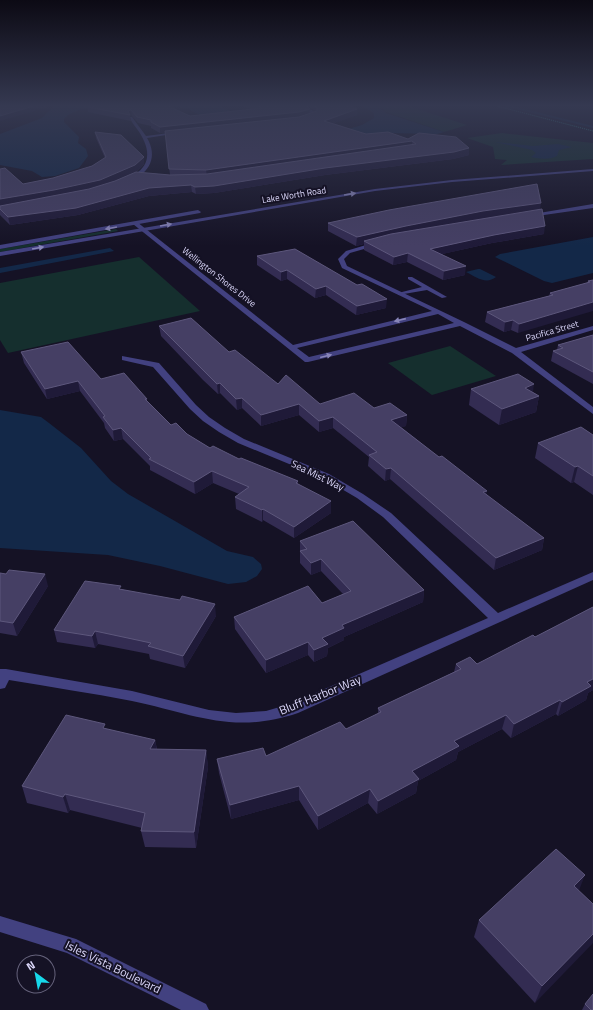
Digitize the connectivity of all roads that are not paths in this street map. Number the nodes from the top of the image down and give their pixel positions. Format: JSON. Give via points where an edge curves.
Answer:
{"nodes":[{"id":1,"x":152,"y":152,"type":"edge"},
{"id":2,"x":593,"y":170,"type":"edge"},
{"id":3,"x":482,"y":172,"type":"dead end"},
{"id":4,"x":138,"y":176,"type":"junction"},
{"id":5,"x":146,"y":177,"type":"edge"},
{"id":6,"x":126,"y":181,"type":"edge"},
{"id":7,"x":367,"y":185,"type":"dead end"},
{"id":8,"x":593,"y":206,"type":"edge"},
{"id":9,"x":203,"y":212,"type":"dead end"},
{"id":10,"x":522,"y":216,"type":"edge"},
{"id":11,"x":134,"y":224,"type":"junction"},
{"id":12,"x":142,"y":229,"type":"junction"},
{"id":13,"x":384,"y":242,"type":"edge"},
{"id":14,"x":0,"y":247,"type":"edge"},
{"id":15,"x":0,"y":254,"type":"edge"},
{"id":16,"x":410,"y":278,"type":"dead end"},
{"id":17,"x":428,"y":288,"type":"junction"},
{"id":18,"x":400,"y":294,"type":"junction"},
{"id":19,"x":444,"y":297,"type":"dead end"},
{"id":20,"x":438,"y":312,"type":"junction"},
{"id":21,"x":462,"y":323,"type":"junction"},
{"id":22,"x":593,"y":328,"type":"edge"},
{"id":23,"x":292,"y":347,"type":"junction"},
{"id":24,"x":515,"y":351,"type":"junction"},
{"id":25,"x":125,"y":358,"type":"dead end"},
{"id":26,"x":593,"y":410,"type":"edge"},
{"id":27,"x":593,"y":576,"type":"edge"},
{"id":28,"x":497,"y":619,"type":"junction"},
{"id":29,"x":2,"y":677,"type":"edge"},
{"id":30,"x":0,"y":924,"type":"edge"},
{"id":31,"x":200,"y":1010,"type":"edge"}],
"edges":[{"from":1,"to":4,"type":"street","via":[[151,162]]},
{"from":12,"to":2,"type":"street","name":"Lake Worth Road","one_way":true,"via":[[375,190]]},
{"from":3,"to":7,"type":"street"},
{"from":4,"to":5,"type":"street"},
{"from":4,"to":6,"type":"street"},
{"from":8,"to":10,"type":"street"},
{"from":9,"to":11,"type":"street"},
{"from":11,"to":12,"type":"street","name":"Wellington Shores Drive"},
{"from":11,"to":14,"type":"street","one_way":true},
{"from":15,"to":12,"type":"street","name":"Lake Worth Road","one_way":true},
{"from":12,"to":23,"type":"street","name":"Wellington Shores Drive"},
{"from":13,"to":18,"type":"street","via":[[348,252],[341,259],[344,267]]},
{"from":16,"to":17,"type":"street"},
{"from":17,"to":18,"type":"street"},
{"from":17,"to":19,"type":"street"},
{"from":18,"to":20,"type":"street"},
{"from":20,"to":21,"type":"street"},
{"from":20,"to":23,"type":"street","one_way":true},
{"from":23,"to":21,"type":"street","name":"Wellington Shores Drive","one_way":true,"via":[[308,360]]},
{"from":21,"to":24,"type":"street"},
{"from":22,"to":24,"type":"street","name":"Pacifica Street"},
{"from":24,"to":26,"type":"street"},
{"from":25,"to":28,"type":"street","name":"Sea Mist Way","via":[[156,365],[193,407],[222,430],[241,441],[326,476],[360,496],[387,515]]},
{"from":27,"to":28,"type":"street","name":"Bluff Harbor Way"},
{"from":28,"to":29,"type":"street","name":"Bluff Harbor Way","via":[[293,709],[266,716],[236,718],[209,715],[132,696]]},
{"from":30,"to":31,"type":"street","name":"Isles Vista Boulevard","via":[[70,945]]}]}
